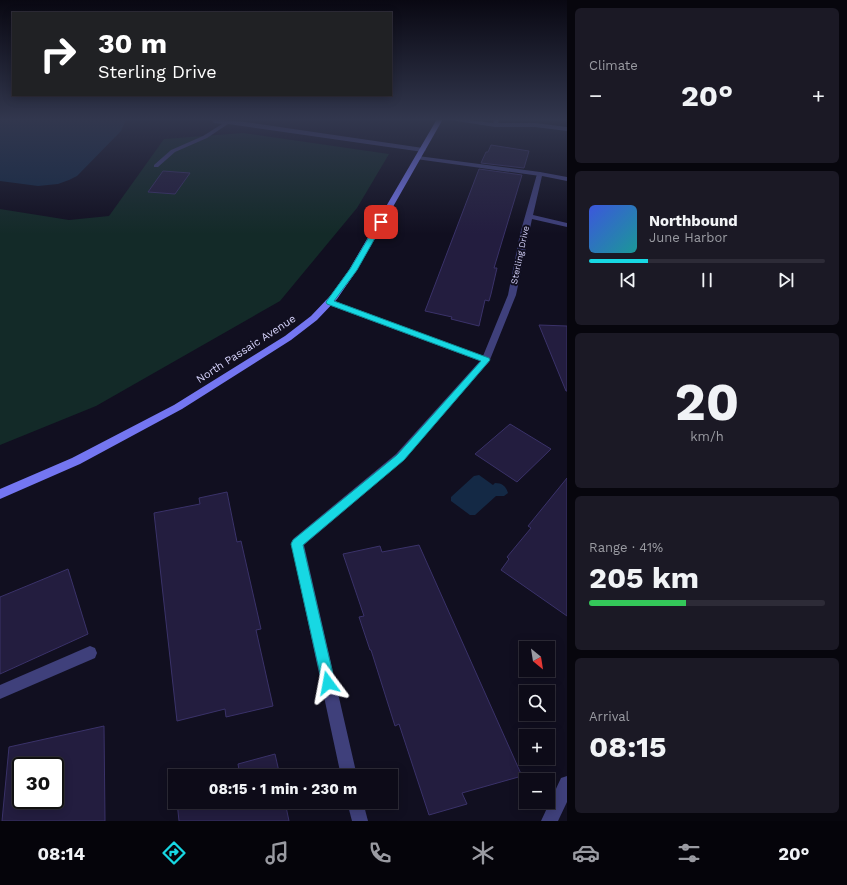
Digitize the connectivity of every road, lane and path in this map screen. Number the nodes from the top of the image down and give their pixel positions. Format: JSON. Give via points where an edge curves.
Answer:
{"nodes":[{"id":1,"x":166,"y":157,"type":"edge"},
{"id":2,"x":418,"y":158,"type":"joint"},
{"id":3,"x":156,"y":166,"type":"dead end"},
{"id":4,"x":540,"y":174,"type":"junction"},
{"id":5,"x":567,"y":179,"type":"edge"},
{"id":6,"x":529,"y":216,"type":"junction"},
{"id":7,"x":567,"y":225,"type":"edge"},
{"id":8,"x":329,"y":302,"type":"junction"},
{"id":9,"x":486,"y":360,"type":"junction"},
{"id":10,"x":0,"y":494,"type":"edge"},
{"id":11,"x":90,"y":653,"type":"dead end"},
{"id":12,"x":0,"y":692,"type":"edge"},
{"id":13,"x":347,"y":769,"type":"edge"},
{"id":14,"x":567,"y":784,"type":"edge"},
{"id":15,"x":357,"y":809,"type":"edge"},
{"id":16,"x":360,"y":821,"type":"edge"},
{"id":17,"x":549,"y":821,"type":"edge"}],
"edges":[{"from":1,"to":3,"type":"street"},
{"from":2,"to":4,"type":"street"},
{"from":2,"to":8,"type":"main road","name":"North Passaic Avenue","via":[[353,270]]},
{"from":4,"to":5,"type":"street"},
{"from":4,"to":6,"type":"street","name":"Sterling Drive"},
{"from":6,"to":7,"type":"street"},
{"from":6,"to":9,"type":"street","name":"Sterling Drive","via":[[512,295]]},
{"from":8,"to":9,"type":"street"},
{"from":8,"to":10,"type":"main road","name":"North Passaic Avenue","via":[[314,318],[288,338],[178,407],[76,461]]},
{"from":9,"to":13,"type":"street","name":"Sterling Drive","via":[[400,457],[297,544]]},
{"from":11,"to":12,"type":"street"},
{"from":14,"to":17,"type":"street"},
{"from":15,"to":16,"type":"street"}]}
